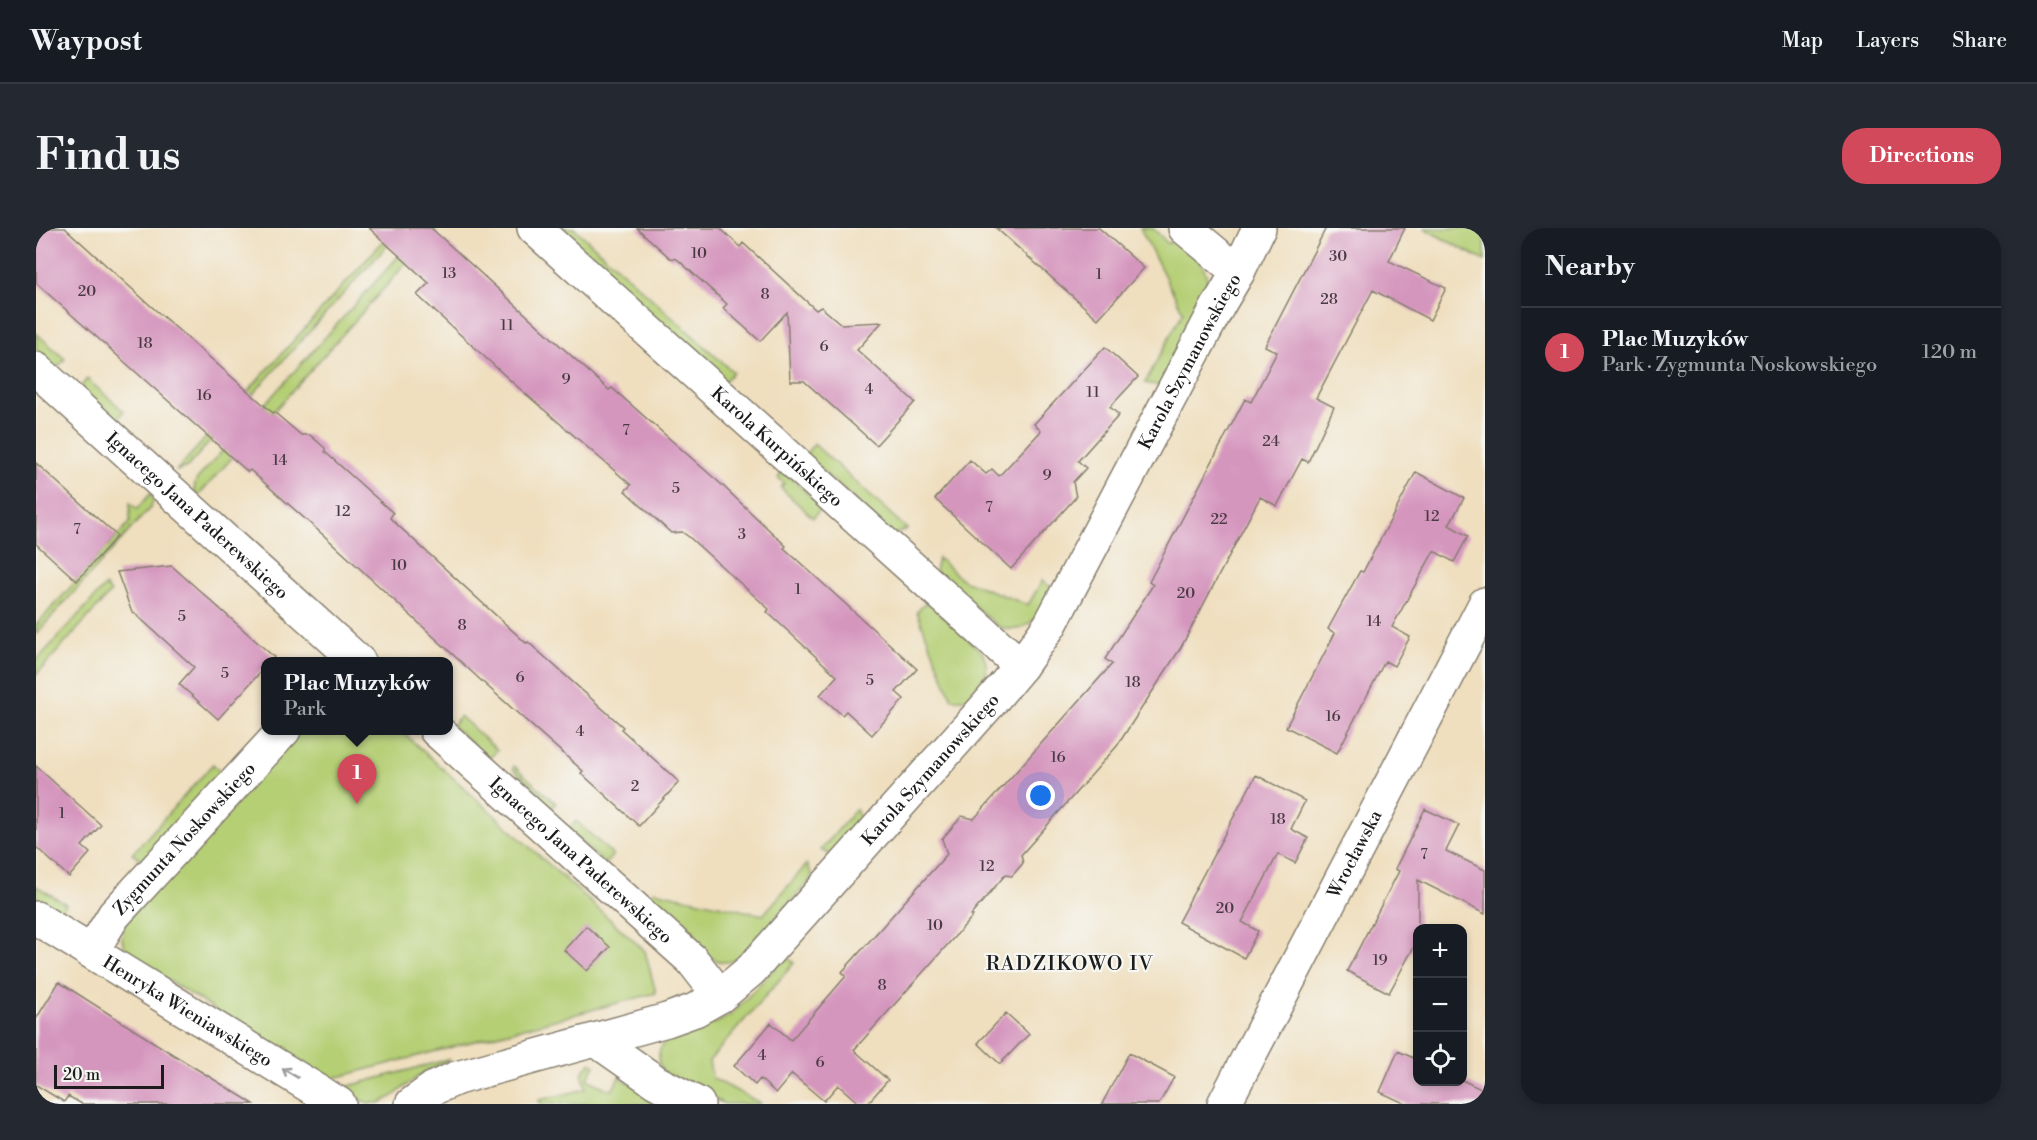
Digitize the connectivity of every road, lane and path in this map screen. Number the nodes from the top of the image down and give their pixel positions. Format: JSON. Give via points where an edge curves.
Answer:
{"nodes":[{"id":1,"x":534,"y":228,"type":"edge"},
{"id":2,"x":1185,"y":228,"type":"edge"},
{"id":3,"x":1259,"y":228,"type":"edge"},
{"id":4,"x":1238,"y":272,"type":"junction"},
{"id":5,"x":36,"y":369,"type":"edge"},
{"id":6,"x":1485,"y":604,"type":"edge"},
{"id":7,"x":351,"y":657,"type":"edge"},
{"id":8,"x":1021,"y":666,"type":"junction"},
{"id":9,"x":279,"y":735,"type":"edge"},
{"id":10,"x":442,"y":735,"type":"edge"},
{"id":11,"x":36,"y":918,"type":"edge"},
{"id":12,"x":92,"y":951,"type":"junction"},
{"id":13,"x":720,"y":996,"type":"junction"},
{"id":14,"x":596,"y":1040,"type":"junction"},
{"id":15,"x":339,"y":1104,"type":"edge"},
{"id":16,"x":412,"y":1104,"type":"edge"},
{"id":17,"x":698,"y":1104,"type":"edge"},
{"id":18,"x":1224,"y":1104,"type":"edge"}],
"edges":[{"from":1,"to":8,"type":"street","name":"Karola Kurpińskiego"},
{"from":2,"to":4,"type":"street"},
{"from":3,"to":4,"type":"street","name":"Karola Szymanowskiego"},
{"from":4,"to":8,"type":"street","name":"Karola Szymanowskiego","via":[[1070,589]]},
{"from":5,"to":7,"type":"street","name":"Ignacego Jana Paderewskiego"},
{"from":6,"to":18,"type":"street","name":"Wrocławska"},
{"from":8,"to":13,"type":"street","name":"Karola Szymanowskiego","via":[[751,970]]},
{"from":9,"to":12,"type":"street","name":"Zygmunta Noskowskiego","via":[[114,915]]},
{"from":10,"to":13,"type":"street","name":"Ignacego Jana Paderewskiego","via":[[692,960]]},
{"from":11,"to":12,"type":"street","name":"Henryka Wieniawskiego"},
{"from":15,"to":12,"type":"street","name":"Henryka Wieniawskiego","one_way":true},
{"from":13,"to":14,"type":"street","name":"Karola Szymanowskiego","via":[[667,1020]]},
{"from":14,"to":16,"type":"street","name":"Karola Szymanowskiego","via":[[457,1078]]},
{"from":14,"to":17,"type":"street","via":[[656,1082]]}]}
